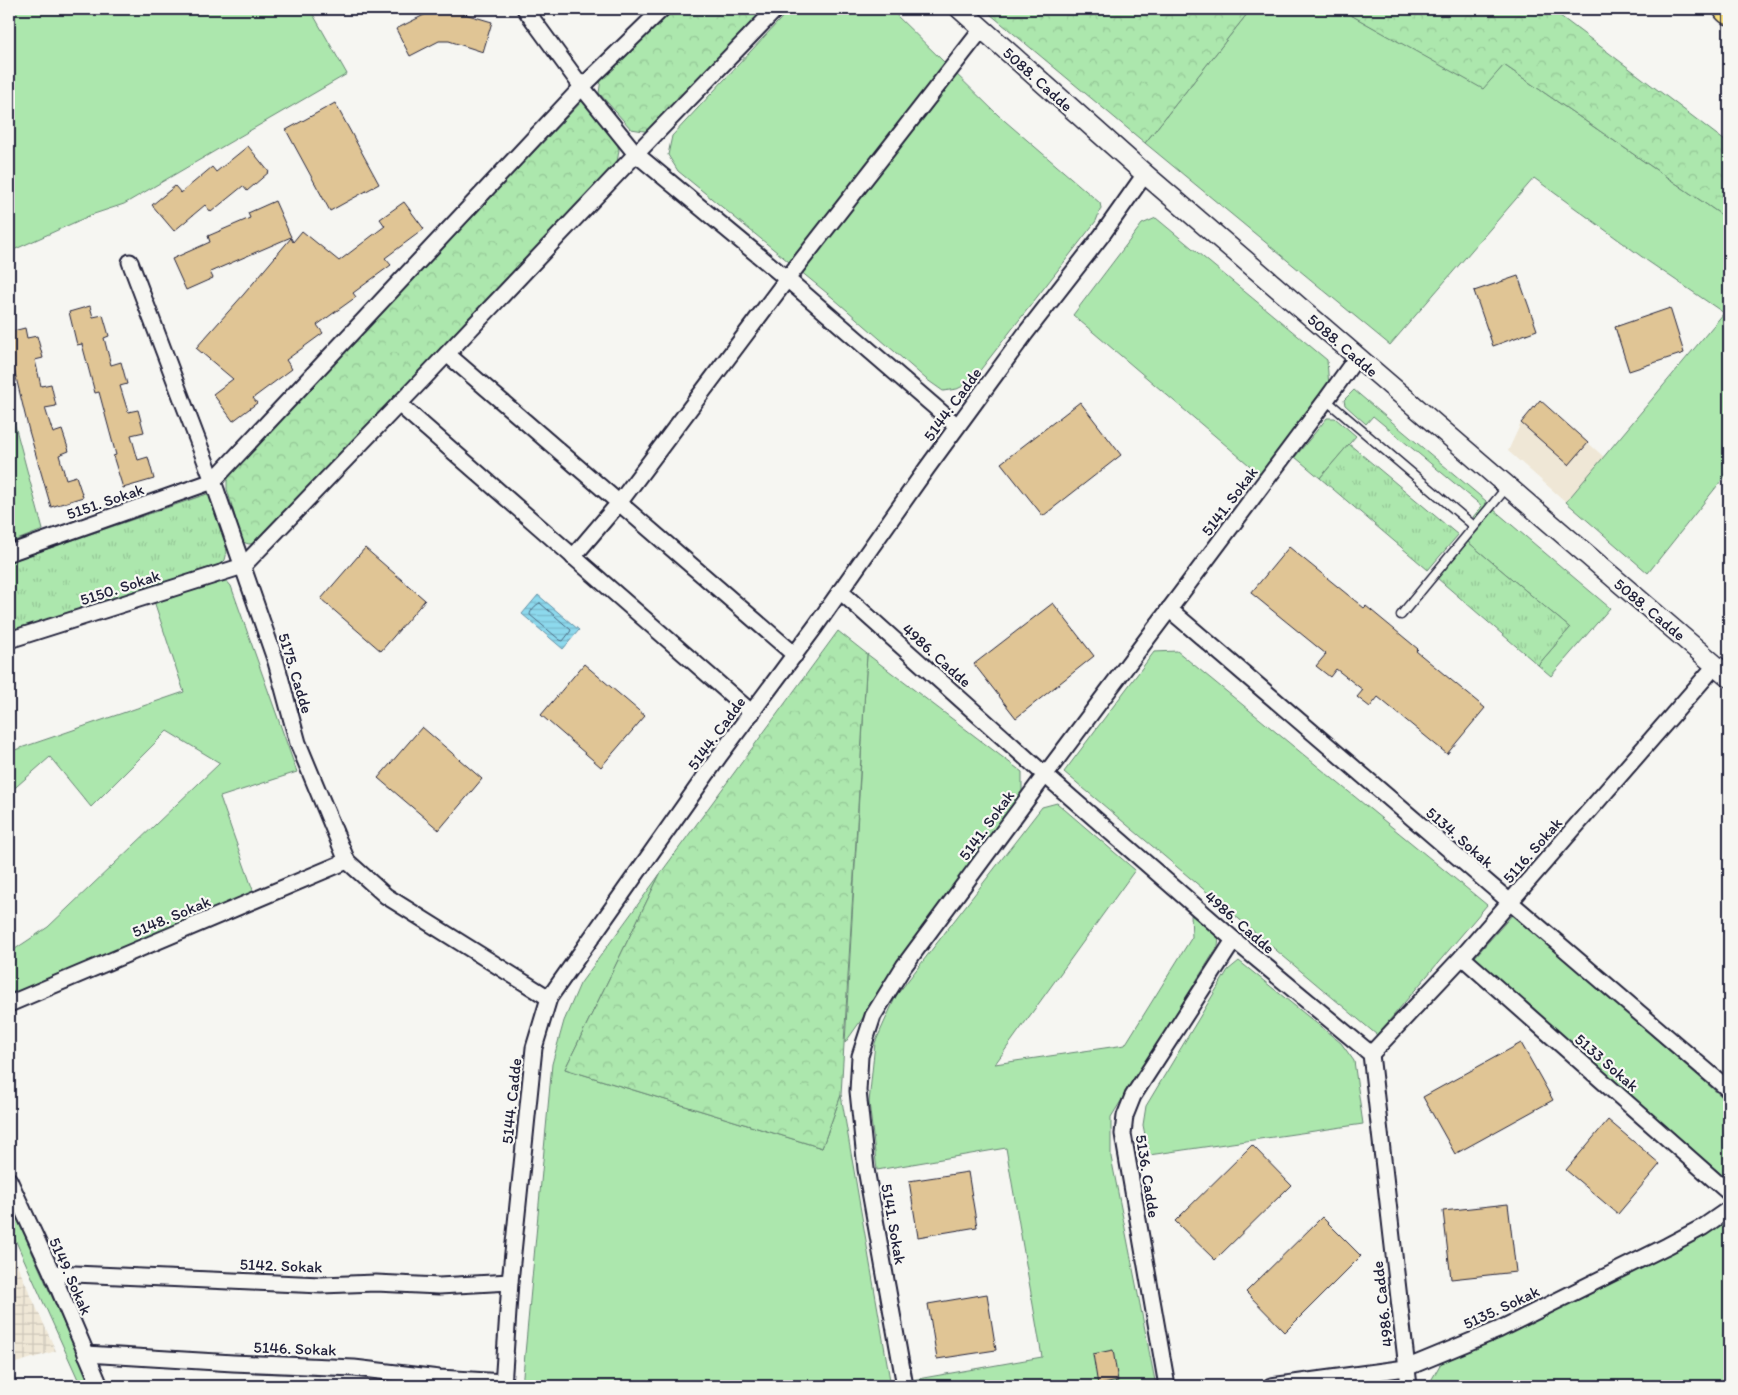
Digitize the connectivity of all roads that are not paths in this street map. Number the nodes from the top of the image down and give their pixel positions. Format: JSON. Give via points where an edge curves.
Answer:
{"nodes":[{"id":1,"x":525,"y":9,"type":"edge"},
{"id":2,"x":662,"y":9,"type":"edge"},
{"id":3,"x":776,"y":9,"type":"edge"},
{"id":4,"x":960,"y":9,"type":"edge"},
{"id":5,"x":982,"y":29,"type":"junction"},
{"id":6,"x":582,"y":87,"type":"junction"},
{"id":7,"x":636,"y":154,"type":"junction"},
{"id":8,"x":1145,"y":174,"type":"junction"},
{"id":9,"x":130,"y":262,"type":"dead end"},
{"id":10,"x":787,"y":279,"type":"junction"},
{"id":11,"x":447,"y":354,"type":"junction"},
{"id":12,"x":1357,"y":357,"type":"junction"},
{"id":13,"x":1326,"y":400,"type":"junction"},
{"id":14,"x":399,"y":404,"type":"junction"},
{"id":15,"x":958,"y":426,"type":"junction"},
{"id":16,"x":213,"y":481,"type":"junction"},
{"id":17,"x":1507,"y":487,"type":"junction"},
{"id":18,"x":619,"y":503,"type":"junction"},
{"id":19,"x":1474,"y":526,"type":"junction"},
{"id":20,"x":9,"y":553,"type":"edge"},
{"id":21,"x":573,"y":556,"type":"junction"},
{"id":22,"x":243,"y":566,"type":"junction"},
{"id":23,"x":840,"y":591,"type":"junction"},
{"id":24,"x":1169,"y":609,"type":"junction"},
{"id":25,"x":1401,"y":615,"type":"dead end"},
{"id":26,"x":9,"y":640,"type":"edge"},
{"id":27,"x":794,"y":655,"type":"junction"},
{"id":28,"x":1723,"y":671,"type":"edge"},
{"id":29,"x":752,"y":713,"type":"junction"},
{"id":30,"x":1045,"y":775,"type":"junction"},
{"id":31,"x":347,"y":861,"type":"junction"},
{"id":32,"x":1510,"y":902,"type":"junction"},
{"id":33,"x":1234,"y":940,"type":"junction"},
{"id":34,"x":1462,"y":957,"type":"junction"},
{"id":35,"x":549,"y":998,"type":"junction"},
{"id":36,"x":9,"y":1004,"type":"edge"},
{"id":37,"x":1371,"y":1054,"type":"junction"},
{"id":38,"x":1729,"y":1090,"type":"edge"},
{"id":39,"x":9,"y":1180,"type":"edge"},
{"id":40,"x":1729,"y":1193,"type":"edge"},
{"id":41,"x":1729,"y":1209,"type":"edge"},
{"id":42,"x":52,"y":1273,"type":"junction"},
{"id":43,"x":510,"y":1282,"type":"junction"},
{"id":44,"x":86,"y":1354,"type":"junction"},
{"id":45,"x":1406,"y":1368,"type":"junction"},
{"id":46,"x":503,"y":1384,"type":"edge"},
{"id":47,"x":100,"y":1386,"type":"edge"},
{"id":48,"x":905,"y":1386,"type":"edge"},
{"id":49,"x":1167,"y":1386,"type":"edge"},
{"id":50,"x":1270,"y":1386,"type":"edge"},
{"id":51,"x":1409,"y":1386,"type":"edge"}],
"edges":[{"from":1,"to":6,"type":"street"},
{"from":2,"to":6,"type":"street"},
{"from":3,"to":7,"type":"street"},
{"from":4,"to":5,"type":"street","name":"5088. Cadde"},
{"from":5,"to":8,"type":"street","name":"5088. Cadde"},
{"from":5,"to":10,"type":"street"},
{"from":6,"to":7,"type":"street"},
{"from":6,"to":16,"type":"street"},
{"from":7,"to":10,"type":"street"},
{"from":7,"to":11,"type":"street"},
{"from":8,"to":12,"type":"street","name":"5088. Cadde"},
{"from":8,"to":15,"type":"street","name":"5144. Cadde"},
{"from":9,"to":16,"type":"street","name":"5175. Cadde"},
{"from":10,"to":15,"type":"street"},
{"from":10,"to":18,"type":"street"},
{"from":11,"to":14,"type":"street"},
{"from":11,"to":18,"type":"street"},
{"from":12,"to":13,"type":"street","name":"5141. Sokak"},
{"from":12,"to":17,"type":"street","name":"5088. Cadde"},
{"from":13,"to":19,"type":"lane"},
{"from":13,"to":24,"type":"street","name":"5141. Sokak"},
{"from":14,"to":21,"type":"street"},
{"from":14,"to":22,"type":"street"},
{"from":15,"to":23,"type":"street","name":"5144. Cadde"},
{"from":16,"to":20,"type":"street","name":"5151. Sokak"},
{"from":16,"to":22,"type":"street","name":"5175. Cadde"},
{"from":17,"to":19,"type":"lane"},
{"from":17,"to":28,"type":"street","name":"5088. Cadde"},
{"from":18,"to":21,"type":"street"},
{"from":18,"to":27,"type":"street"},
{"from":19,"to":25,"type":"lane"},
{"from":21,"to":29,"type":"street"},
{"from":22,"to":26,"type":"street","name":"5150. Sokak"},
{"from":22,"to":31,"type":"street","name":"5175. Cadde","via":[[276,662],[298,743]]},
{"from":23,"to":27,"type":"street","name":"5144. Cadde"},
{"from":23,"to":30,"type":"street","name":"4986. Cadde"},
{"from":24,"to":30,"type":"street","name":"5141. Sokak"},
{"from":24,"to":32,"type":"street","name":"5134. Sokak"},
{"from":27,"to":29,"type":"street","name":"5144. Cadde"},
{"from":28,"to":32,"type":"street","name":"5116. Sokak"},
{"from":29,"to":35,"type":"street","name":"5144. Cadde"},
{"from":30,"to":33,"type":"street","name":"4986. Cadde"},
{"from":30,"to":48,"type":"street","name":"5141. Sokak","via":[[904,966],[873,1016],[860,1056],[858,1091],[866,1169]]},
{"from":31,"to":35,"type":"street","name":"5175. Cadde","via":[[386,896]]},
{"from":31,"to":36,"type":"street","name":"5148. Sokak"},
{"from":32,"to":34,"type":"street","name":"5116. Sokak"},
{"from":32,"to":38,"type":"street","name":"5134. Sokak"},
{"from":33,"to":37,"type":"street","name":"4986. Cadde"},
{"from":33,"to":49,"type":"street","name":"5136. Cadde","via":[[1133,1096],[1125,1116],[1123,1134]]},
{"from":34,"to":37,"type":"street","name":"5116. Sokak"},
{"from":34,"to":40,"type":"street","name":"5133 Sokak"},
{"from":35,"to":43,"type":"street","name":"5144. Cadde","via":[[534,1048]]},
{"from":37,"to":45,"type":"street","name":"4986. Cadde"},
{"from":39,"to":42,"type":"street","name":"5149. Sokak"},
{"from":41,"to":45,"type":"street","name":"5135. Sokak","via":[[1667,1246],[1498,1330]]},
{"from":42,"to":43,"type":"street","name":"5142. Sokak","via":[[321,1285],[439,1286]]},
{"from":42,"to":44,"type":"street","name":"5149. Sokak"},
{"from":43,"to":46,"type":"street","name":"5144. Cadde"},
{"from":44,"to":46,"type":"street","name":"5146. Sokak","via":[[354,1368]]},
{"from":44,"to":47,"type":"street","name":"5149. Sokak"},
{"from":45,"to":50,"type":"street","name":"5135. Sokak"},
{"from":45,"to":51,"type":"street","name":"4986. Cadde"}]}
